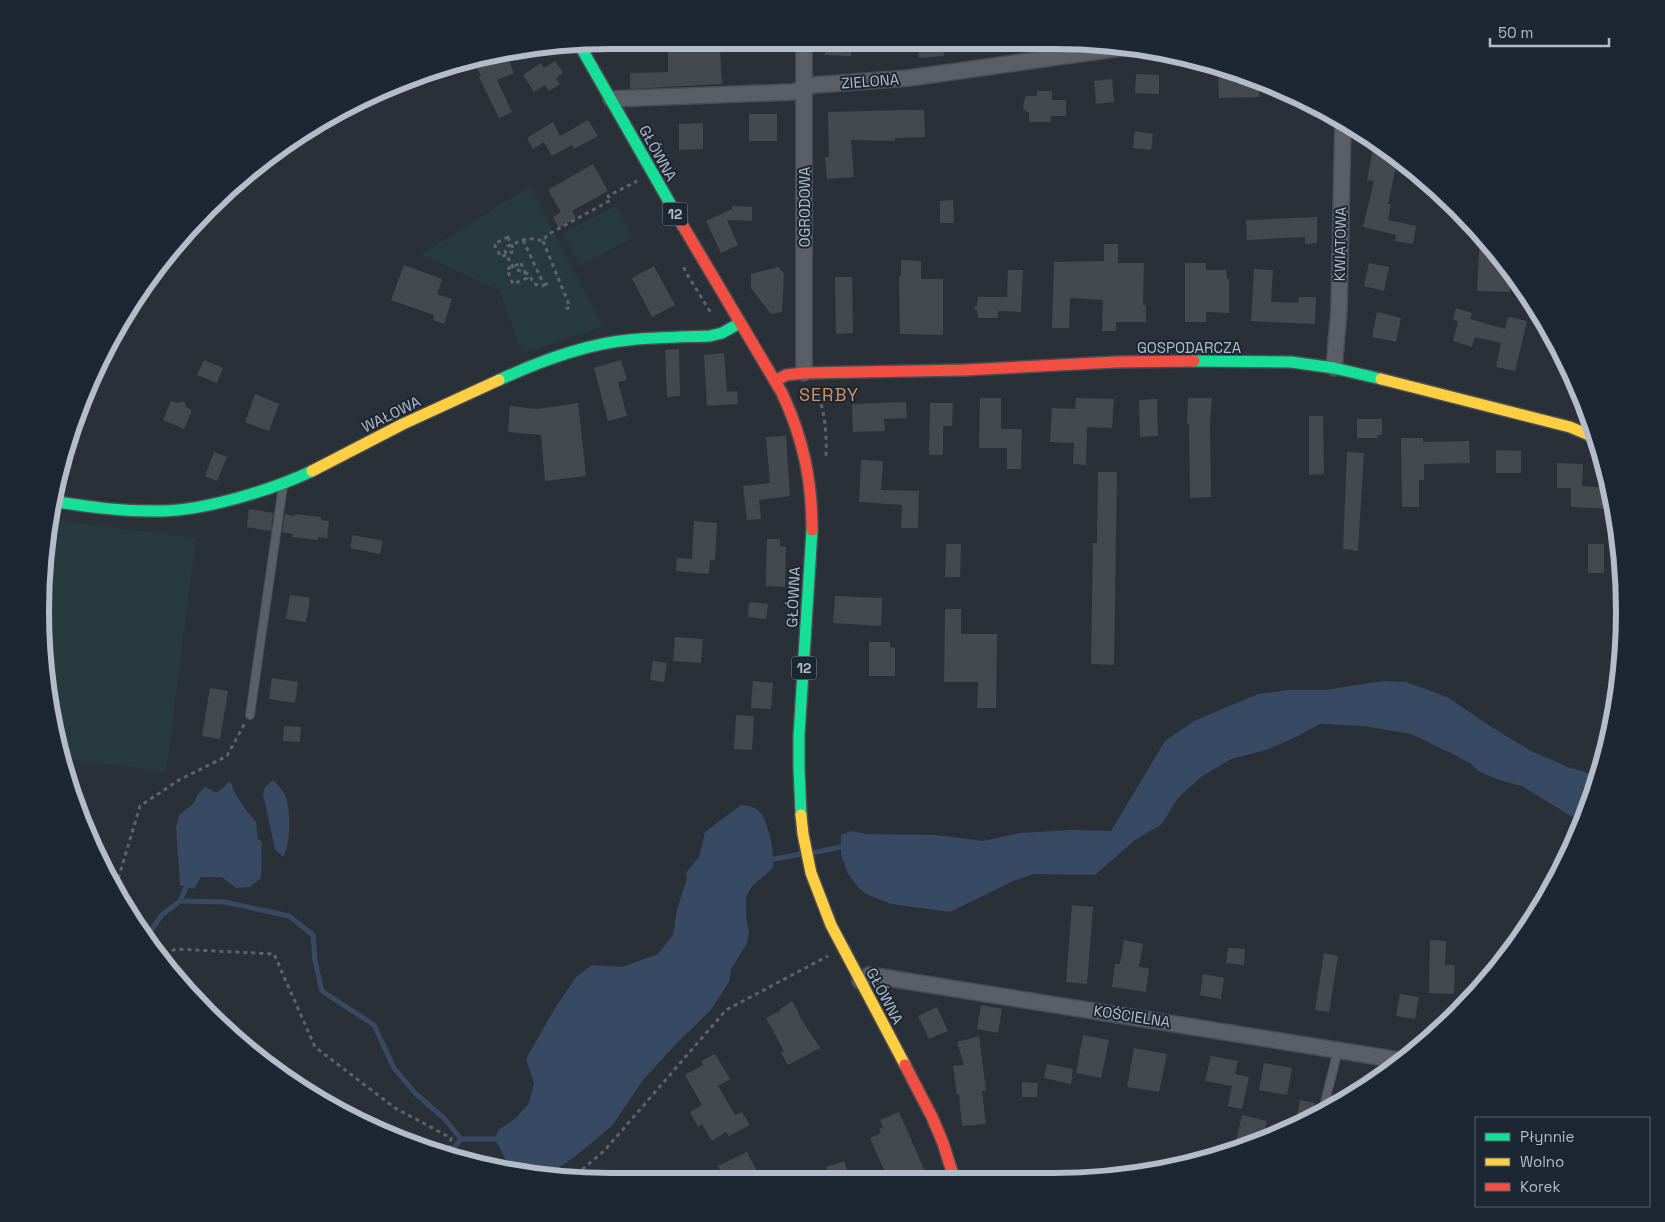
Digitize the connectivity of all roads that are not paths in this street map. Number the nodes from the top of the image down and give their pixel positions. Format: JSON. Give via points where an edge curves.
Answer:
{"nodes":[{"id":1,"x":804,"y":49,"type":"edge"},
{"id":2,"x":582,"y":50,"type":"edge"},
{"id":3,"x":1100,"y":51,"type":"edge"},
{"id":4,"x":804,"y":88,"type":"junction"},
{"id":5,"x":611,"y":99,"type":"junction"},
{"id":6,"x":1343,"y":129,"type":"edge"},
{"id":7,"x":740,"y":323,"type":"junction"},
{"id":8,"x":1334,"y":368,"type":"junction"},
{"id":9,"x":804,"y":373,"type":"junction"},
{"id":10,"x":775,"y":381,"type":"junction"},
{"id":11,"x":1587,"y":434,"type":"edge"},
{"id":12,"x":283,"y":484,"type":"junction"},
{"id":13,"x":60,"y":502,"type":"edge"},
{"id":14,"x":250,"y":715,"type":"road end"},
{"id":15,"x":860,"y":981,"type":"junction"},
{"id":16,"x":1338,"y":1050,"type":"junction"},
{"id":17,"x":1393,"y":1059,"type":"edge"},
{"id":18,"x":1324,"y":1104,"type":"edge"},
{"id":19,"x":952,"y":1173,"type":"edge"}],
"edges":[{"from":1,"to":4,"type":"street","name":"OGRODOWA"},
{"from":2,"to":5,"type":"street","name":"GŁÓWNA","number":"12"},
{"from":3,"to":4,"type":"street","name":"ZIELONA","via":[[909,78],[814,84]]},
{"from":4,"to":5,"type":"street","name":"ZIELONA","via":[[793,92]]},
{"from":4,"to":9,"type":"street","name":"OGRODOWA"},
{"from":5,"to":7,"type":"street","name":"GŁÓWNA","number":"12"},
{"from":6,"to":8,"type":"street","name":"KWIATOWA","via":[[1339,309]]},
{"from":7,"to":10,"type":"street","name":"GŁÓWNA","number":"12"},
{"from":7,"to":12,"type":"street","name":"WAŁOWA","via":[[710,336],[627,340],[579,350],[526,367]]},
{"from":8,"to":9,"type":"street","name":"GOSPODARCZA","via":[[1291,362],[1225,360]]},
{"from":8,"to":11,"type":"street","name":"GOSPODARCZA","via":[[1570,427]]},
{"from":9,"to":10,"type":"street","name":"GOSPODARCZA","via":[[786,375]]},
{"from":10,"to":15,"type":"street","name":"GŁÓWNA","number":"12","via":[[801,436],[811,493],[810,574],[800,746],[805,842],[822,904]]},
{"from":12,"to":13,"type":"street","name":"WAŁOWA","via":[[220,502],[163,512],[98,509]]},
{"from":12,"to":14,"type":"lane"},
{"from":15,"to":16,"type":"street","name":"KOŚCIELNA","via":[[869,975]]},
{"from":15,"to":19,"type":"street","name":"GŁÓWNA","number":"12","via":[[932,1117]]},
{"from":16,"to":17,"type":"street","name":"KOŚCIELNA"},
{"from":16,"to":18,"type":"lane"}]}
